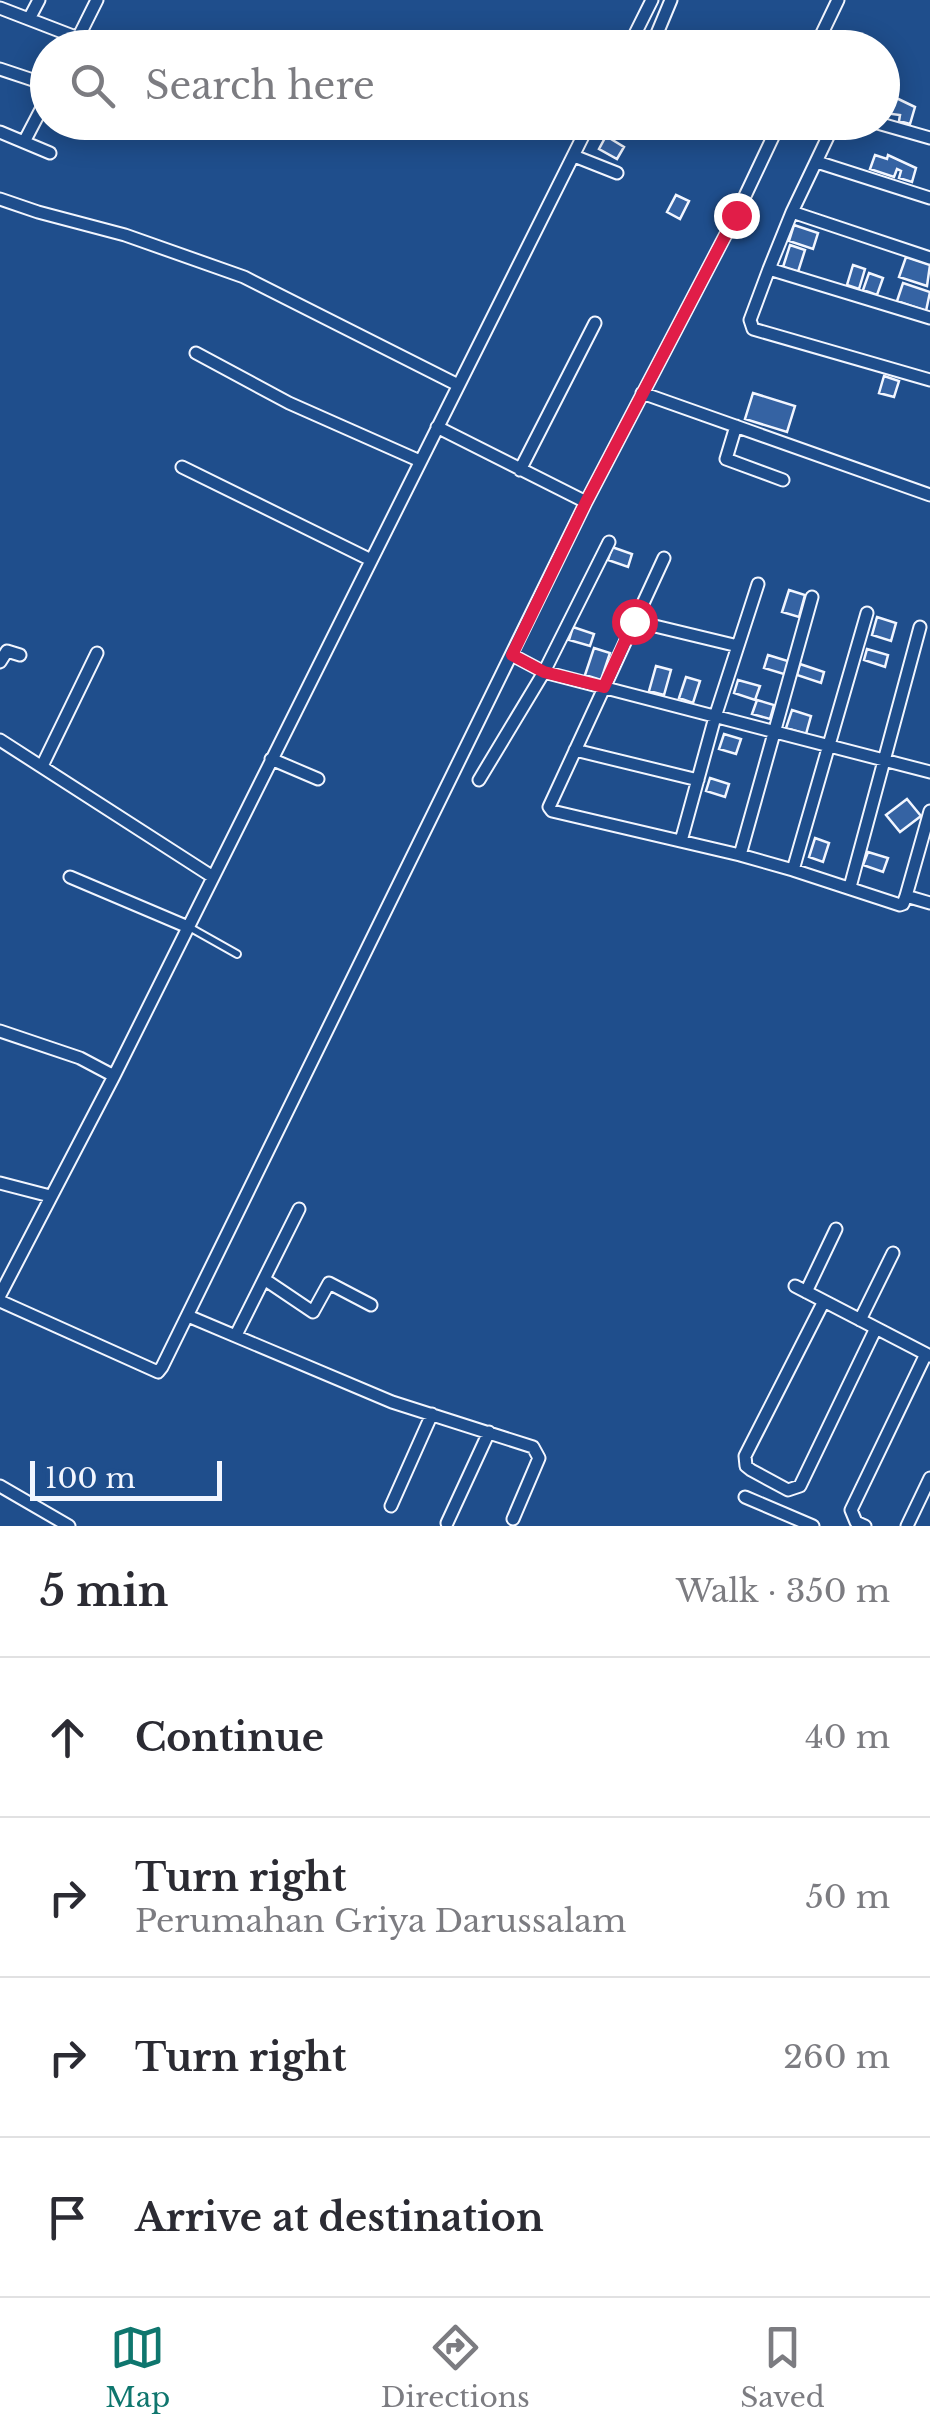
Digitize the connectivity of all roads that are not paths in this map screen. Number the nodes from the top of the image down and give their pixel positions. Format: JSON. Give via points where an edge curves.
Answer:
{"nodes":[{"id":1,"x":38,"y":0,"type":"edge"},
{"id":2,"x":98,"y":0,"type":"edge"},
{"id":3,"x":652,"y":0,"type":"edge"},
{"id":4,"x":672,"y":0,"type":"edge"},
{"id":5,"x":838,"y":0,"type":"edge"},
{"id":6,"x":0,"y":8,"type":"edge"},
{"id":7,"x":30,"y":19,"type":"junction"},
{"id":8,"x":51,"y":30,"type":"edge"},
{"id":9,"x":82,"y":30,"type":"edge"},
{"id":10,"x":637,"y":30,"type":"edge"},
{"id":11,"x":659,"y":30,"type":"edge"},
{"id":12,"x":824,"y":30,"type":"edge"},
{"id":13,"x":0,"y":69,"type":"edge"},
{"id":14,"x":30,"y":80,"type":"edge"},
{"id":15,"x":900,"y":129,"type":"edge"},
{"id":16,"x":30,"y":130,"type":"edge"},
{"id":17,"x":0,"y":132,"type":"edge"},
{"id":18,"x":930,"y":138,"type":"edge"},
{"id":19,"x":583,"y":140,"type":"edge"},
{"id":20,"x":771,"y":140,"type":"edge"},
{"id":21,"x":827,"y":140,"type":"edge"},
{"id":22,"x":24,"y":142,"type":"junction"},
{"id":23,"x":50,"y":153,"type":"dead end"},
{"id":24,"x":577,"y":157,"type":"junction"},
{"id":25,"x":817,"y":162,"type":"junction"},
{"id":26,"x":617,"y":173,"type":"dead end"},
{"id":27,"x":0,"y":198,"type":"edge"},
{"id":28,"x":930,"y":198,"type":"edge"},
{"id":29,"x":792,"y":212,"type":"junction"},
{"id":30,"x":930,"y":258,"type":"edge"},
{"id":31,"x":769,"y":269,"type":"junction"},
{"id":32,"x":930,"y":318,"type":"edge"},
{"id":33,"x":595,"y":323,"type":"dead end"},
{"id":34,"x":196,"y":354,"type":"dead end"},
{"id":35,"x":930,"y":380,"type":"edge"},
{"id":36,"x":458,"y":386,"type":"junction"},
{"id":37,"x":642,"y":393,"type":"junction"},
{"id":38,"x":736,"y":426,"type":"junction"},
{"id":39,"x":441,"y":429,"type":"junction"},
{"id":40,"x":420,"y":461,"type":"junction"},
{"id":41,"x":182,"y":467,"type":"dead end"},
{"id":42,"x":520,"y":470,"type":"junction"},
{"id":43,"x":783,"y":480,"type":"dead end"},
{"id":44,"x":930,"y":495,"type":"edge"},
{"id":45,"x":586,"y":502,"type":"junction"},
{"id":46,"x":609,"y":542,"type":"dead end"},
{"id":47,"x":664,"y":558,"type":"dead end"},
{"id":48,"x":371,"y":560,"type":"junction"},
{"id":49,"x":758,"y":584,"type":"dead end"},
{"id":50,"x":812,"y":597,"type":"dead end"},
{"id":51,"x":867,"y":613,"type":"dead end"},
{"id":52,"x":634,"y":621,"type":"junction"},
{"id":53,"x":920,"y":627,"type":"dead end"},
{"id":54,"x":738,"y":646,"type":"junction"},
{"id":55,"x":98,"y":653,"type":"dead end"},
{"id":56,"x":20,"y":655,"type":"dead end"},
{"id":57,"x":0,"y":662,"type":"edge"},
{"id":58,"x":529,"y":664,"type":"junction"},
{"id":59,"x":604,"y":687,"type":"junction"},
{"id":60,"x":715,"y":717,"type":"junction"},
{"id":61,"x":775,"y":732,"type":"junction"},
{"id":62,"x":0,"y":740,"type":"edge"},
{"id":63,"x":829,"y":746,"type":"junction"},
{"id":64,"x":575,"y":750,"type":"junction"},
{"id":65,"x":883,"y":760,"type":"junction"},
{"id":66,"x":280,"y":763,"type":"junction"},
{"id":67,"x":42,"y":764,"type":"junction"},
{"id":68,"x":930,"y":772,"type":"edge"},
{"id":69,"x":318,"y":779,"type":"dead end"},
{"id":70,"x":480,"y":780,"type":"dead end"},
{"id":71,"x":698,"y":780,"type":"junction"},
{"id":72,"x":930,"y":811,"type":"edge"},
{"id":73,"x":681,"y":841,"type":"junction"},
{"id":74,"x":926,"y":846,"type":"edge"},
{"id":75,"x":740,"y":855,"type":"junction"},
{"id":76,"x":793,"y":870,"type":"junction"},
{"id":77,"x":70,"y":877,"type":"dead end"},
{"id":78,"x":213,"y":877,"type":"junction"},
{"id":79,"x":850,"y":887,"type":"junction"},
{"id":80,"x":906,"y":896,"type":"junction"},
{"id":81,"x":930,"y":904,"type":"edge"},
{"id":82,"x":192,"y":929,"type":"junction"},
{"id":83,"x":237,"y":954,"type":"dead end"},
{"id":84,"x":0,"y":1031,"type":"edge"},
{"id":85,"x":114,"y":1076,"type":"junction"},
{"id":86,"x":0,"y":1183,"type":"edge"},
{"id":87,"x":50,"y":1196,"type":"junction"},
{"id":88,"x":299,"y":1209,"type":"dead end"},
{"id":89,"x":836,"y":1229,"type":"dead end"},
{"id":90,"x":893,"y":1253,"type":"dead end"},
{"id":91,"x":264,"y":1279,"type":"junction"},
{"id":92,"x":1,"y":1299,"type":"edge"},
{"id":93,"x":824,"y":1301,"type":"junction"},
{"id":94,"x":371,"y":1305,"type":"dead end"},
{"id":95,"x":194,"y":1319,"type":"junction"},
{"id":96,"x":860,"y":1320,"type":"junction"},
{"id":97,"x":876,"y":1328,"type":"junction"},
{"id":98,"x":236,"y":1336,"type":"junction"},
{"id":99,"x":928,"y":1355,"type":"edge"},
{"id":100,"x":432,"y":1414,"type":"junction"},
{"id":101,"x":489,"y":1432,"type":"junction"},
{"id":102,"x":930,"y":1478,"type":"edge"},
{"id":103,"x":0,"y":1486,"type":"edge"},
{"id":104,"x":745,"y":1497,"type":"dead end"},
{"id":105,"x":391,"y":1506,"type":"dead end"},
{"id":106,"x":512,"y":1519,"type":"dead end"},
{"id":107,"x":446,"y":1523,"type":"dead end"},
{"id":108,"x":69,"y":1526,"type":"edge"},
{"id":109,"x":813,"y":1526,"type":"edge"},
{"id":110,"x":865,"y":1526,"type":"edge"},
{"id":111,"x":907,"y":1526,"type":"edge"}],
"edges":[{"from":1,"to":7,"type":"street"},
{"from":2,"to":9,"type":"street"},
{"from":3,"to":10,"type":"street"},
{"from":4,"to":11,"type":"street"},
{"from":5,"to":12,"type":"street"},
{"from":6,"to":7,"type":"street"},
{"from":7,"to":8,"type":"street"},
{"from":13,"to":14,"type":"street"},
{"from":15,"to":18,"type":"street"},
{"from":16,"to":22,"type":"street"},
{"from":17,"to":22,"type":"street"},
{"from":19,"to":24,"type":"street"},
{"from":20,"to":37,"type":"street"},
{"from":21,"to":25,"type":"street"},
{"from":22,"to":23,"type":"street"},
{"from":24,"to":26,"type":"street"},
{"from":24,"to":36,"type":"street"},
{"from":25,"to":28,"type":"street"},
{"from":25,"to":29,"type":"street"},
{"from":27,"to":36,"type":"street","via":[[244,277]]},
{"from":29,"to":30,"type":"street"},
{"from":29,"to":31,"type":"street"},
{"from":31,"to":32,"type":"street"},
{"from":31,"to":35,"type":"street","via":[[750,320],[754,329]]},
{"from":33,"to":42,"type":"street"},
{"from":34,"to":40,"type":"street"},
{"from":36,"to":39,"type":"street"},
{"from":37,"to":38,"type":"street"},
{"from":37,"to":45,"type":"street"},
{"from":38,"to":43,"type":"street","via":[[726,458]]},
{"from":38,"to":44,"type":"street"},
{"from":39,"to":40,"type":"street"},
{"from":39,"to":42,"type":"street"},
{"from":40,"to":48,"type":"street"},
{"from":41,"to":48,"type":"street"},
{"from":42,"to":45,"type":"street"},
{"from":45,"to":58,"type":"street"},
{"from":46,"to":58,"type":"street"},
{"from":47,"to":52,"type":"street"},
{"from":48,"to":66,"type":"street"},
{"from":49,"to":54,"type":"street"},
{"from":50,"to":61,"type":"street"},
{"from":51,"to":63,"type":"street"},
{"from":52,"to":54,"type":"street"},
{"from":52,"to":59,"type":"street"},
{"from":53,"to":65,"type":"street"},
{"from":54,"to":60,"type":"street"},
{"from":55,"to":67,"type":"street"},
{"from":56,"to":57,"type":"street","via":[[6,651]]},
{"from":58,"to":59,"type":"street"},
{"from":58,"to":70,"type":"street"},
{"from":58,"to":95,"type":"street"},
{"from":59,"to":60,"type":"street"},
{"from":59,"to":64,"type":"street"},
{"from":60,"to":61,"type":"street"},
{"from":60,"to":71,"type":"street"},
{"from":61,"to":63,"type":"street"},
{"from":61,"to":75,"type":"street"},
{"from":62,"to":67,"type":"street"},
{"from":63,"to":65,"type":"street"},
{"from":63,"to":76,"type":"street"},
{"from":64,"to":71,"type":"street"},
{"from":64,"to":73,"type":"street","via":[[550,810]]},
{"from":65,"to":68,"type":"street"},
{"from":65,"to":79,"type":"street"},
{"from":66,"to":69,"type":"street"},
{"from":66,"to":78,"type":"street"},
{"from":67,"to":78,"type":"street"},
{"from":71,"to":73,"type":"street"},
{"from":72,"to":74,"type":"street"},
{"from":73,"to":75,"type":"street"},
{"from":74,"to":80,"type":"street"},
{"from":75,"to":76,"type":"street"},
{"from":76,"to":79,"type":"street"},
{"from":77,"to":82,"type":"street"},
{"from":78,"to":82,"type":"street"},
{"from":79,"to":80,"type":"street","via":[[901,905]]},
{"from":80,"to":81,"type":"street"},
{"from":82,"to":83,"type":"lane"},
{"from":82,"to":85,"type":"street"},
{"from":84,"to":85,"type":"street"},
{"from":85,"to":87,"type":"street"},
{"from":86,"to":87,"type":"street"},
{"from":87,"to":92,"type":"street"},
{"from":88,"to":91,"type":"street"},
{"from":89,"to":93,"type":"street","via":[[800,1289]]},
{"from":90,"to":96,"type":"street"},
{"from":91,"to":94,"type":"street","via":[[313,1312],[329,1283]]},
{"from":91,"to":98,"type":"street"},
{"from":92,"to":95,"type":"street","via":[[158,1372]]},
{"from":93,"to":96,"type":"street"},
{"from":93,"to":97,"type":"street","via":[[746,1456],[746,1466],[788,1490],[800,1486]]},
{"from":95,"to":98,"type":"street"},
{"from":96,"to":97,"type":"street"},
{"from":97,"to":99,"type":"street"},
{"from":98,"to":100,"type":"street"},
{"from":99,"to":110,"type":"street","via":[[850,1510]]},
{"from":100,"to":101,"type":"street"},
{"from":100,"to":105,"type":"street"},
{"from":101,"to":106,"type":"street","via":[[538,1453]]},
{"from":101,"to":107,"type":"street"},
{"from":102,"to":111,"type":"street"},
{"from":103,"to":108,"type":"street"},
{"from":104,"to":109,"type":"street"}]}
